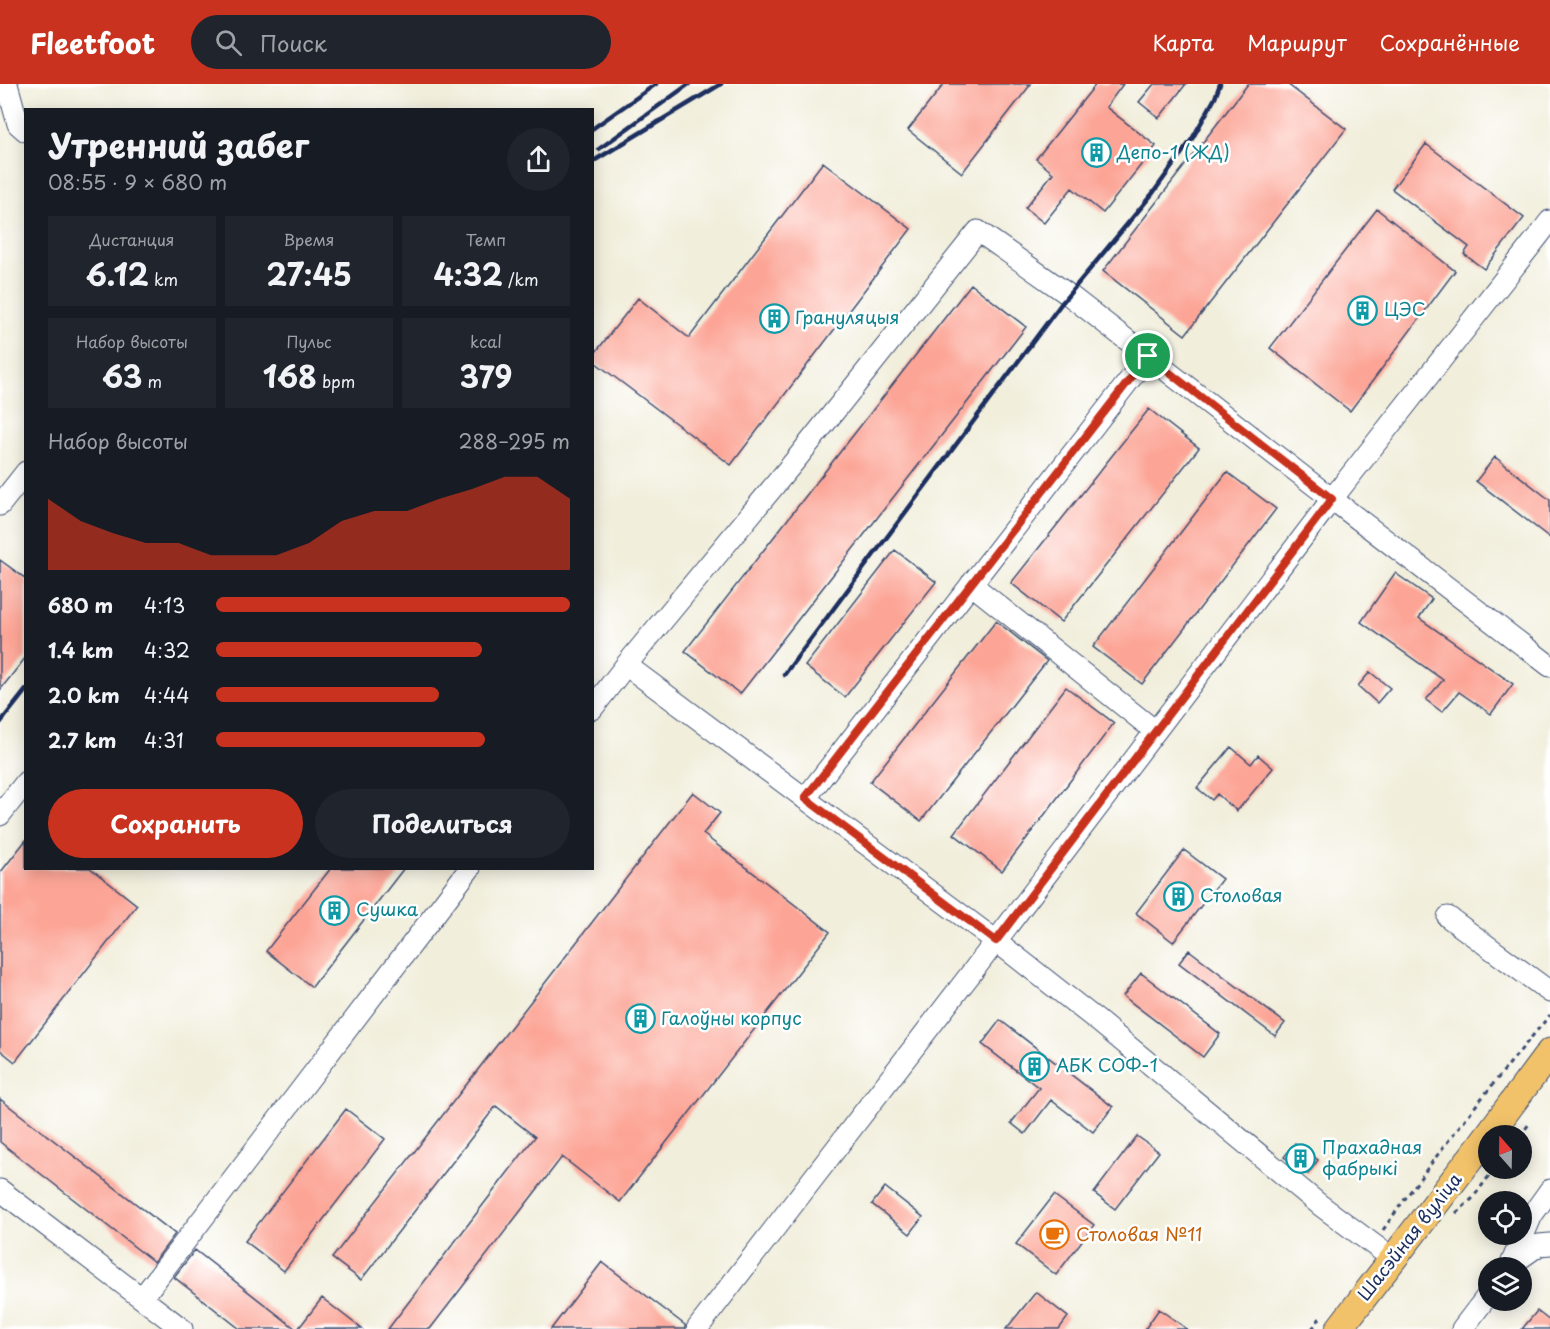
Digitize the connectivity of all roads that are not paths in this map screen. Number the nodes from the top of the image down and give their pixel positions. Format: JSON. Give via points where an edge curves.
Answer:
{"nodes":[{"id":1,"x":8,"y":84,"type":"edge"},
{"id":2,"x":24,"y":129,"type":"edge"},
{"id":3,"x":1550,"y":221,"type":"edge"},
{"id":4,"x":1148,"y":356,"type":"junction"},
{"id":5,"x":24,"y":475,"type":"edge"},
{"id":6,"x":1332,"y":499,"type":"junction"},
{"id":7,"x":0,"y":505,"type":"edge"},
{"id":8,"x":971,"y":584,"type":"junction"},
{"id":9,"x":626,"y":665,"type":"junction"},
{"id":10,"x":1550,"y":666,"type":"edge"},
{"id":11,"x":594,"y":706,"type":"edge"},
{"id":12,"x":1155,"y":731,"type":"junction"},
{"id":13,"x":24,"y":785,"type":"edge"},
{"id":14,"x":805,"y":798,"type":"junction"},
{"id":15,"x":0,"y":815,"type":"edge"},
{"id":16,"x":468,"y":870,"type":"edge"},
{"id":17,"x":1448,"y":917,"type":"dead end"},
{"id":18,"x":996,"y":941,"type":"junction"},
{"id":19,"x":1550,"y":992,"type":"edge"},
{"id":20,"x":1550,"y":1052,"type":"edge"},
{"id":21,"x":0,"y":1190,"type":"edge"},
{"id":22,"x":1550,"y":1190,"type":"edge"},
{"id":23,"x":1550,"y":1244,"type":"edge"},
{"id":24,"x":1384,"y":1251,"type":"junction"},
{"id":25,"x":1514,"y":1257,"type":"edge"},
{"id":26,"x":1522,"y":1257,"type":"edge"},
{"id":27,"x":142,"y":1298,"type":"junction"},
{"id":28,"x":1478,"y":1308,"type":"edge"},
{"id":29,"x":1332,"y":1321,"type":"edge"},
{"id":30,"x":182,"y":1329,"type":"edge"},
{"id":31,"x":697,"y":1329,"type":"edge"},
{"id":32,"x":1462,"y":1329,"type":"edge"}],
"edges":[{"from":1,"to":2,"type":"lane","via":[[18,124]]},
{"from":3,"to":6,"type":"lane"},
{"from":4,"to":6,"type":"lane"},
{"from":4,"to":8,"type":"lane"},
{"from":4,"to":9,"type":"lane","via":[[978,231],[798,458]]},
{"from":5,"to":7,"type":"lane"},
{"from":6,"to":10,"type":"lane"},
{"from":6,"to":12,"type":"lane"},
{"from":8,"to":12,"type":"lane"},
{"from":8,"to":14,"type":"lane"},
{"from":9,"to":11,"type":"lane"},
{"from":9,"to":14,"type":"lane"},
{"from":12,"to":18,"type":"lane"},
{"from":13,"to":15,"type":"lane"},
{"from":14,"to":18,"type":"lane"},
{"from":16,"to":27,"type":"lane"},
{"from":17,"to":19,"type":"lane"},
{"from":18,"to":24,"type":"lane","via":[[1320,1204]]},
{"from":18,"to":31,"type":"lane"},
{"from":20,"to":24,"type":"main road","name":"Шасэйная вуліца","via":[[1480,1146]]},
{"from":21,"to":27,"type":"lane"},
{"from":22,"to":25,"type":"lane","via":[[1532,1215]]},
{"from":23,"to":26,"type":"lane","via":[[1539,1245]]},
{"from":24,"to":29,"type":"main road","name":"Шасэйная вуліца"},
{"from":27,"to":30,"type":"lane"},
{"from":28,"to":32,"type":"lane"}]}
